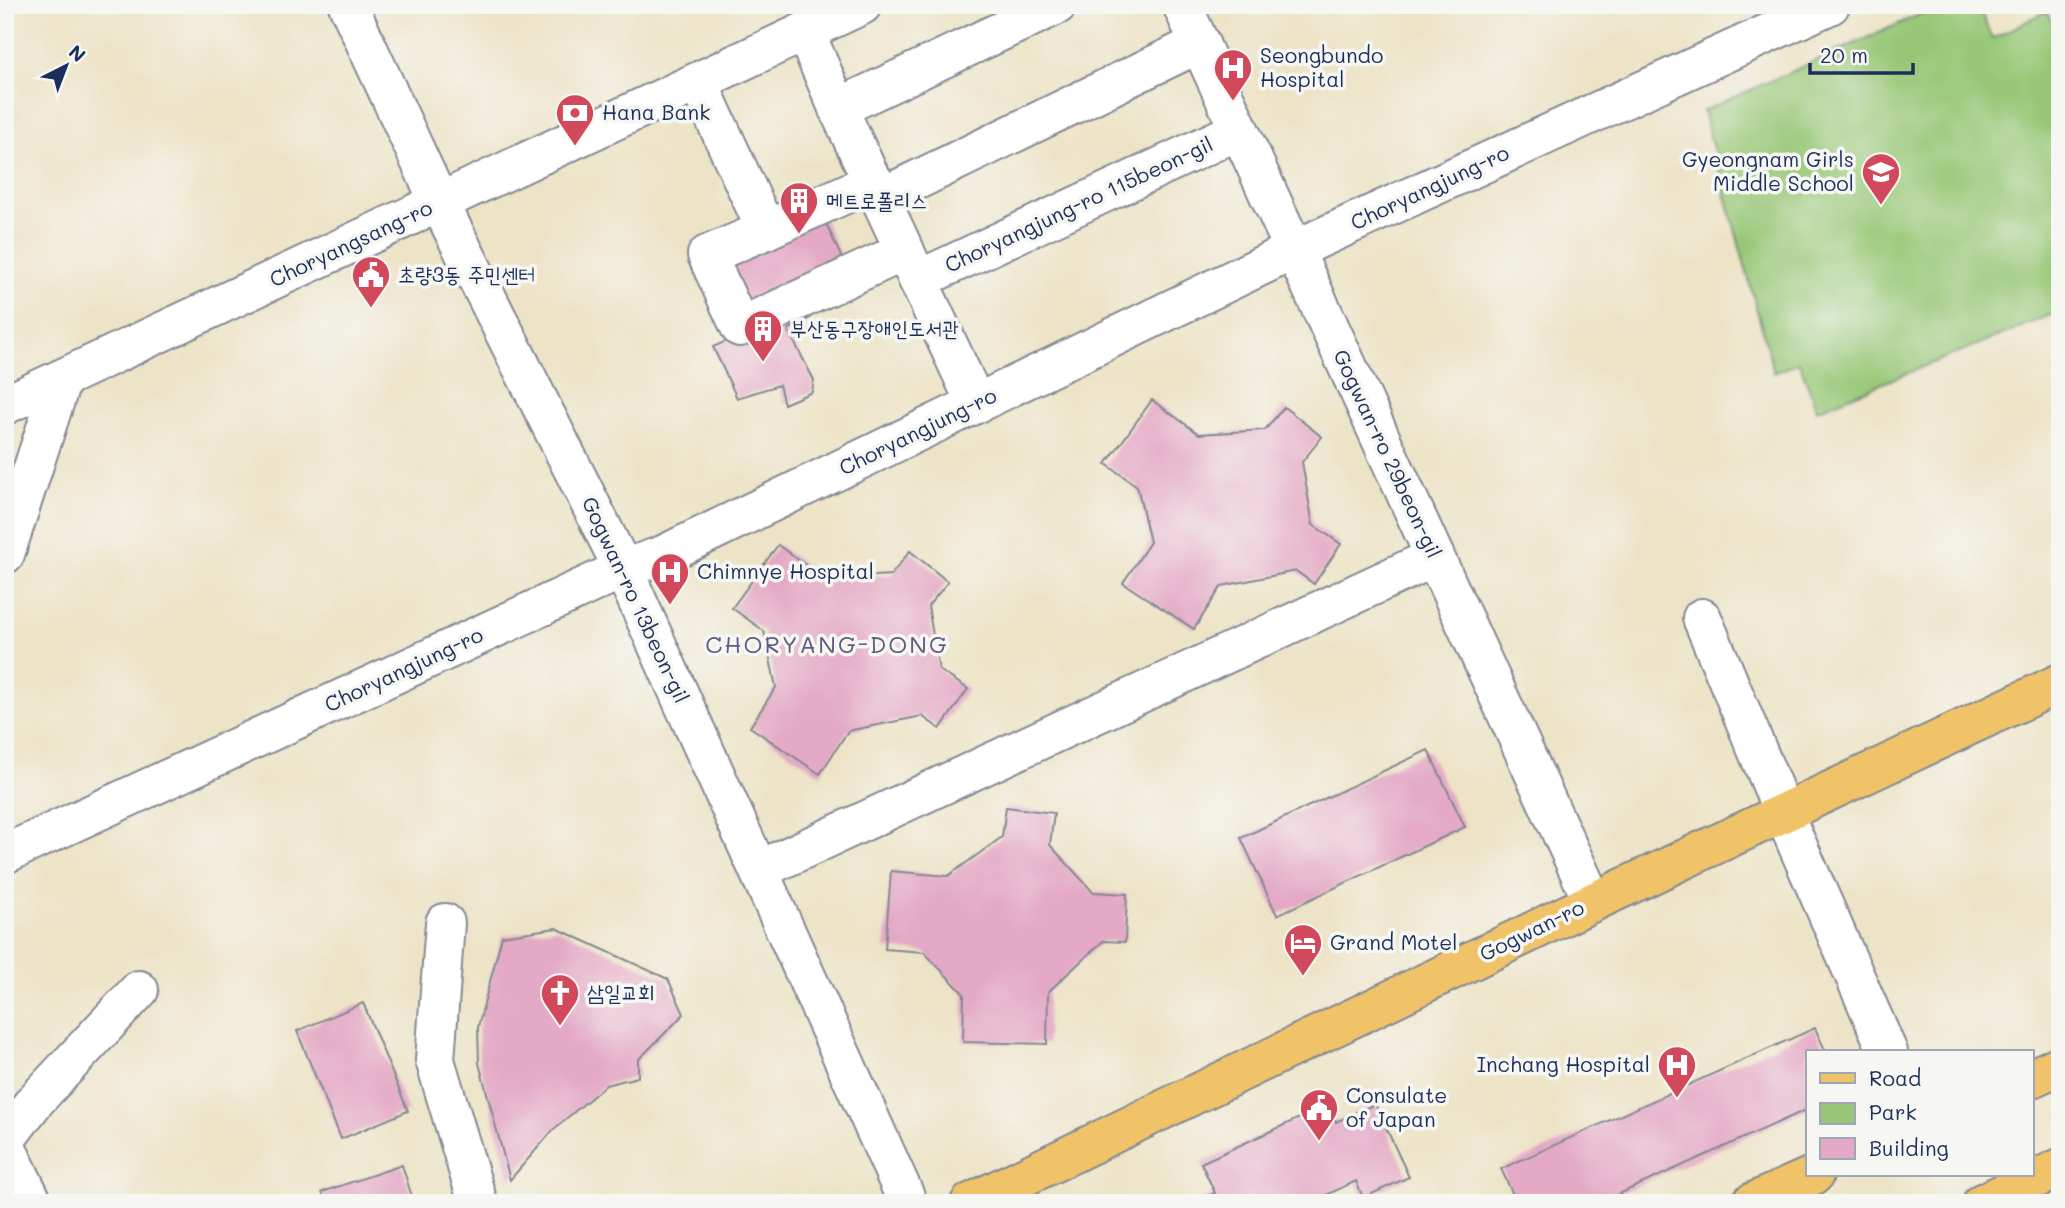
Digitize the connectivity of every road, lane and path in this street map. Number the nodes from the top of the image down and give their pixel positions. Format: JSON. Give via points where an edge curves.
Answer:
{"nodes":[{"id":1,"x":348,"y":5,"type":"edge"},
{"id":2,"x":862,"y":5,"type":"edge"},
{"id":3,"x":1057,"y":5,"type":"edge"},
{"id":4,"x":1182,"y":5,"type":"edge"},
{"id":5,"x":1830,"y":5,"type":"edge"},
{"id":6,"x":805,"y":32,"type":"junction"},
{"id":7,"x":1200,"y":43,"type":"junction"},
{"id":8,"x":698,"y":82,"type":"junction"},
{"id":9,"x":838,"y":108,"type":"junction"},
{"id":10,"x":1239,"y":130,"type":"junction"},
{"id":11,"x":877,"y":189,"type":"junction"},
{"id":12,"x":439,"y":202,"type":"junction"},
{"id":13,"x":766,"y":230,"type":"junction"},
{"id":14,"x":1294,"y":250,"type":"junction"},
{"id":15,"x":911,"y":265,"type":"junction"},
{"id":16,"x":62,"y":379,"type":"junction"},
{"id":17,"x":976,"y":404,"type":"junction"},
{"id":18,"x":5,"y":405,"type":"edge"},
{"id":19,"x":5,"y":554,"type":"edge"},
{"id":20,"x":1434,"y":557,"type":"junction"},
{"id":21,"x":623,"y":569,"type":"junction"},
{"id":22,"x":1702,"y":618,"type":"dead end"},
{"id":23,"x":2060,"y":683,"type":"edge"},
{"id":24,"x":1783,"y":812,"type":"junction"},
{"id":25,"x":5,"y":854,"type":"edge"},
{"id":26,"x":759,"y":870,"type":"junction"},
{"id":27,"x":1592,"y":902,"type":"junction"},
{"id":28,"x":445,"y":923,"type":"dead end"},
{"id":29,"x":139,"y":990,"type":"dead end"},
{"id":30,"x":1887,"y":1050,"type":"edge"},
{"id":31,"x":2060,"y":1065,"type":"edge"},
{"id":32,"x":2034,"y":1077,"type":"edge"},
{"id":33,"x":5,"y":1142,"type":"edge"},
{"id":34,"x":2060,"y":1168,"type":"edge"},
{"id":35,"x":1812,"y":1176,"type":"edge"},
{"id":36,"x":33,"y":1203,"type":"edge"},
{"id":37,"x":478,"y":1203,"type":"edge"},
{"id":38,"x":908,"y":1203,"type":"edge"},
{"id":39,"x":970,"y":1203,"type":"edge"},
{"id":40,"x":1751,"y":1203,"type":"edge"},
{"id":41,"x":1982,"y":1203,"type":"edge"}],
"edges":[{"from":1,"to":12,"type":"street","name":"Gogwan-ro 13beon-gil"},
{"from":2,"to":6,"type":"street","name":"Choryangsang-ro"},
{"from":3,"to":9,"type":"street"},
{"from":4,"to":7,"type":"street","name":"Gogwan-ro 29beon-gil"},
{"from":5,"to":14,"type":"street","name":"Choryangjung-ro"},
{"from":6,"to":8,"type":"street","name":"Choryangsang-ro"},
{"from":6,"to":9,"type":"street","name":"Choryangjung-ro 115beon-gil"},
{"from":7,"to":10,"type":"street","name":"Gogwan-ro 29beon-gil"},
{"from":7,"to":11,"type":"street"},
{"from":8,"to":12,"type":"street","name":"Choryangsang-ro"},
{"from":8,"to":13,"type":"street"},
{"from":9,"to":11,"type":"street","name":"Choryangjung-ro 115beon-gil"},
{"from":10,"to":14,"type":"street","name":"Gogwan-ro 29beon-gil"},
{"from":10,"to":15,"type":"street","name":"Choryangjung-ro 115beon-gil"},
{"from":11,"to":13,"type":"street"},
{"from":11,"to":15,"type":"street","name":"Choryangjung-ro 115beon-gil"},
{"from":12,"to":16,"type":"street","name":"Choryangsang-ro"},
{"from":12,"to":21,"type":"street","name":"Gogwan-ro 13beon-gil"},
{"from":13,"to":15,"type":"street","name":"Choryangjung-ro 115beon-gil","via":[[707,255],[740,327]]},
{"from":14,"to":17,"type":"street","name":"Choryangjung-ro"},
{"from":14,"to":20,"type":"street","name":"Gogwan-ro 29beon-gil"},
{"from":15,"to":17,"type":"street","name":"Choryangjung-ro 115beon-gil"},
{"from":16,"to":18,"type":"street","name":"Choryangsang-ro"},
{"from":16,"to":19,"type":"street"},
{"from":17,"to":21,"type":"street","name":"Choryangjung-ro","via":[[663,555]]},
{"from":20,"to":26,"type":"street"},
{"from":20,"to":27,"type":"street","name":"Gogwan-ro 29beon-gil"},
{"from":21,"to":25,"type":"street","name":"Choryangjung-ro"},
{"from":21,"to":26,"type":"street","name":"Gogwan-ro 13beon-gil"},
{"from":22,"to":24,"type":"street"},
{"from":23,"to":24,"type":"main road","name":"Gogwan-ro"},
{"from":24,"to":27,"type":"main road","name":"Gogwan-ro"},
{"from":24,"to":30,"type":"street"},
{"from":26,"to":38,"type":"street","name":"Gogwan-ro 13beon-gil"},
{"from":27,"to":39,"type":"main road","name":"Gogwan-ro"},
{"from":28,"to":37,"type":"street","via":[[435,1060]]},
{"from":29,"to":33,"type":"street","via":[[34,1102]]},
{"from":31,"to":32,"type":"main road"},
{"from":33,"to":36,"type":"street"},
{"from":34,"to":41,"type":"main road"},
{"from":35,"to":40,"type":"main road"}]}
